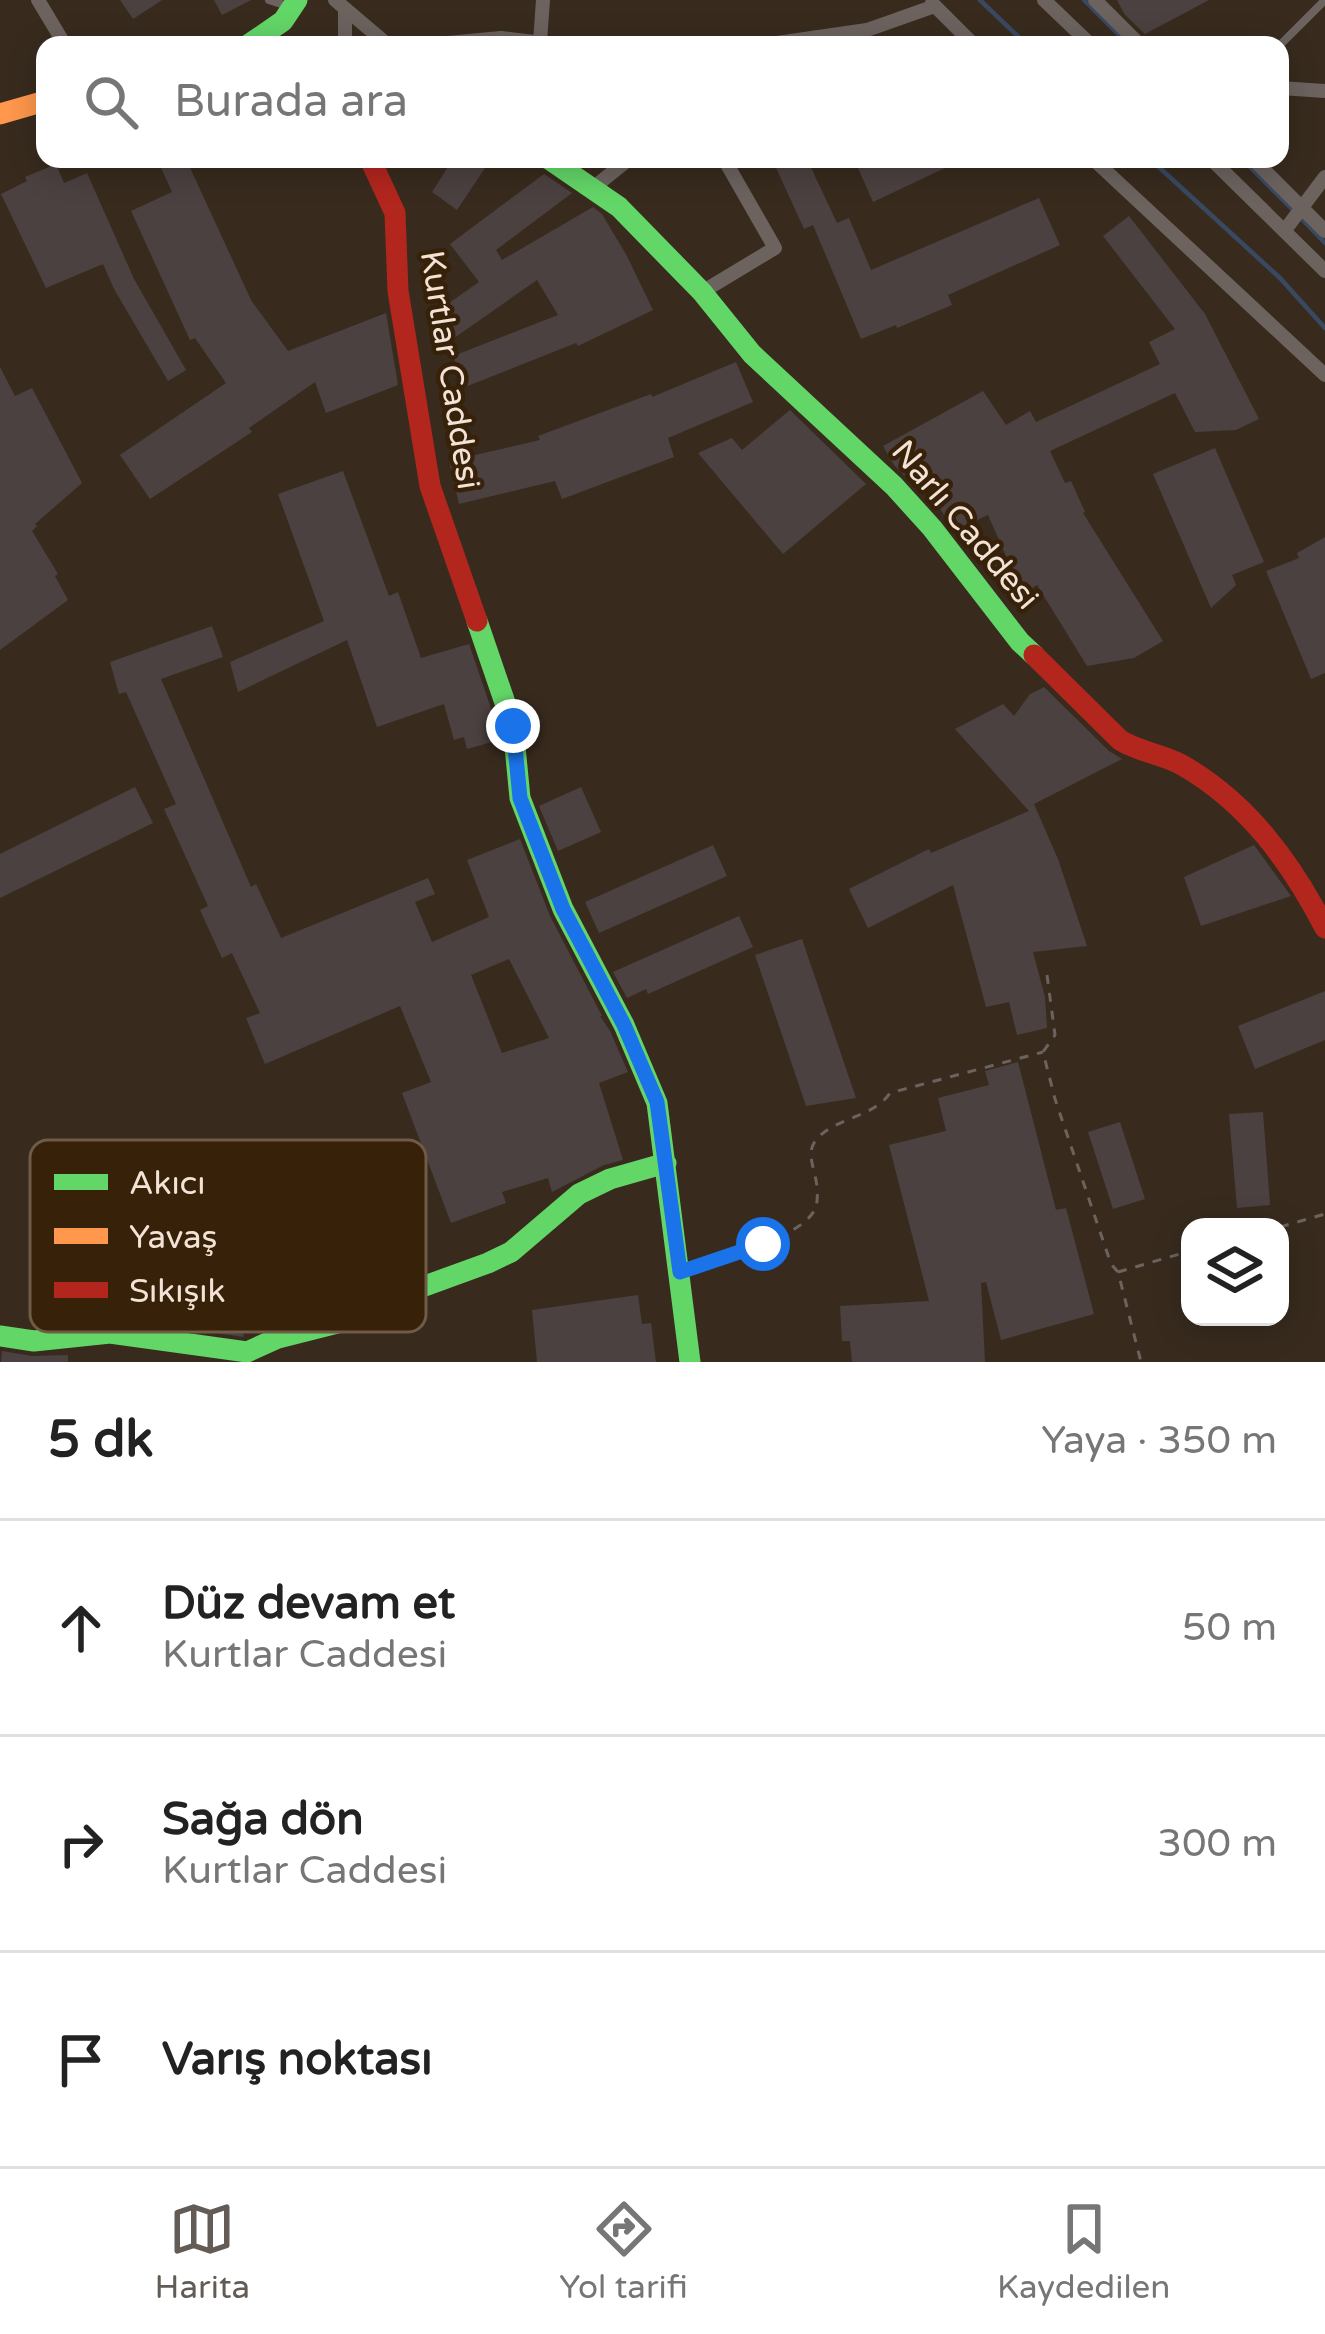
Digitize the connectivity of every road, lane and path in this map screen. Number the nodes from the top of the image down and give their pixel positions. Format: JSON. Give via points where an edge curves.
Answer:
{"nodes":[{"id":1,"x":38,"y":0,"type":"edge"},
{"id":2,"x":269,"y":0,"type":"edge"},
{"id":3,"x":543,"y":0,"type":"edge"},
{"id":4,"x":1044,"y":0,"type":"edge"},
{"id":5,"x":1095,"y":0,"type":"edge"},
{"id":6,"x":1325,"y":0,"type":"edge"},
{"id":7,"x":931,"y":3,"type":"edge"},
{"id":8,"x":296,"y":4,"type":"edge"},
{"id":9,"x":340,"y":4,"type":"edge"},
{"id":10,"x":60,"y":36,"type":"edge"},
{"id":11,"x":262,"y":36,"type":"edge"},
{"id":12,"x":344,"y":36,"type":"edge"},
{"id":13,"x":377,"y":36,"type":"edge"},
{"id":14,"x":540,"y":36,"type":"edge"},
{"id":15,"x":825,"y":36,"type":"edge"},
{"id":16,"x":965,"y":36,"type":"edge"},
{"id":17,"x":1082,"y":36,"type":"edge"},
{"id":18,"x":1131,"y":36,"type":"edge"},
{"id":19,"x":1289,"y":36,"type":"edge"},
{"id":20,"x":1289,"y":89,"type":"edge"},
{"id":21,"x":1325,"y":91,"type":"edge"},
{"id":22,"x":36,"y":104,"type":"edge"},
{"id":23,"x":0,"y":114,"type":"edge"},
{"id":24,"x":374,"y":168,"type":"edge"},
{"id":25,"x":563,"y":168,"type":"edge"},
{"id":26,"x":618,"y":168,"type":"edge"},
{"id":27,"x":729,"y":168,"type":"edge"},
{"id":28,"x":1103,"y":168,"type":"edge"},
{"id":29,"x":1223,"y":168,"type":"edge"},
{"id":30,"x":1259,"y":168,"type":"edge"},
{"id":31,"x":1325,"y":177,"type":"edge"},
{"id":32,"x":593,"y":188,"type":"junction"},
{"id":33,"x":1295,"y":217,"type":"junction"},
{"id":34,"x":1325,"y":231,"type":"edge"},
{"id":35,"x":1325,"y":271,"type":"edge"},
{"id":36,"x":702,"y":292,"type":"junction"},
{"id":37,"x":1325,"y":375,"type":"edge"},
{"id":38,"x":1325,"y":928,"type":"edge"},
{"id":39,"x":1047,"y":975,"type":"dead end"},
{"id":40,"x":1043,"y":1052,"type":"junction"},
{"id":41,"x":666,"y":1163,"type":"junction"},
{"id":42,"x":1325,"y":1214,"type":"edge"},
{"id":43,"x":1289,"y":1224,"type":"edge"},
{"id":44,"x":1181,"y":1254,"type":"edge"},
{"id":45,"x":680,"y":1272,"type":"junction"},
{"id":46,"x":1118,"y":1272,"type":"junction"},
{"id":47,"x":426,"y":1286,"type":"edge"},
{"id":48,"x":302,"y":1332,"type":"edge"},
{"id":49,"x":0,"y":1336,"type":"edge"},
{"id":50,"x":690,"y":1362,"type":"edge"},
{"id":51,"x":1141,"y":1362,"type":"edge"}],
"edges":[{"from":1,"to":10,"type":"street"},
{"from":2,"to":8,"type":"lane"},
{"from":3,"to":14,"type":"street"},
{"from":4,"to":17,"type":"street"},
{"from":5,"to":18,"type":"street"},
{"from":6,"to":19,"type":"lane"},
{"from":7,"to":15,"type":"street","via":[[867,30]]},
{"from":7,"to":16,"type":"street"},
{"from":8,"to":11,"type":"street"},
{"from":9,"to":12,"type":"street"},
{"from":9,"to":13,"type":"street"},
{"from":20,"to":21,"type":"street"},
{"from":22,"to":23,"type":"street"},
{"from":24,"to":41,"type":"street","name":"Kurtlar Caddesi","via":[[395,213],[398,291],[430,486],[513,726],[520,798],[563,909],[657,1102]]},
{"from":25,"to":32,"type":"street","name":"Narlı Caddesi"},
{"from":26,"to":32,"type":"street"},
{"from":27,"to":36,"type":"street","via":[[775,248]]},
{"from":28,"to":37,"type":"street"},
{"from":29,"to":33,"type":"street"},
{"from":30,"to":33,"type":"street"},
{"from":31,"to":33,"type":"street"},
{"from":32,"to":36,"type":"street","name":"Narlı Caddesi"},
{"from":33,"to":34,"type":"street"},
{"from":33,"to":35,"type":"street"},
{"from":36,"to":38,"type":"street","name":"Narlı Caddesi","via":[[752,354],[894,486],[1020,642],[1120,740],[1191,770],[1261,828],[1304,884]]},
{"from":39,"to":40,"type":"path","via":[[1055,1035]]},
{"from":40,"to":45,"type":"path","via":[[890,1093],[881,1106],[816,1139],[817,1207],[802,1225]]},
{"from":40,"to":46,"type":"path"},
{"from":41,"to":45,"type":"street","name":"Kurtlar Caddesi"},
{"from":41,"to":47,"type":"street","via":[[579,1194],[512,1252]]},
{"from":42,"to":43,"type":"path"},
{"from":44,"to":46,"type":"path"},
{"from":45,"to":50,"type":"street","name":"Kurtlar Caddesi"},
{"from":46,"to":51,"type":"path"},
{"from":48,"to":49,"type":"street","via":[[247,1352],[110,1333]]}]}
